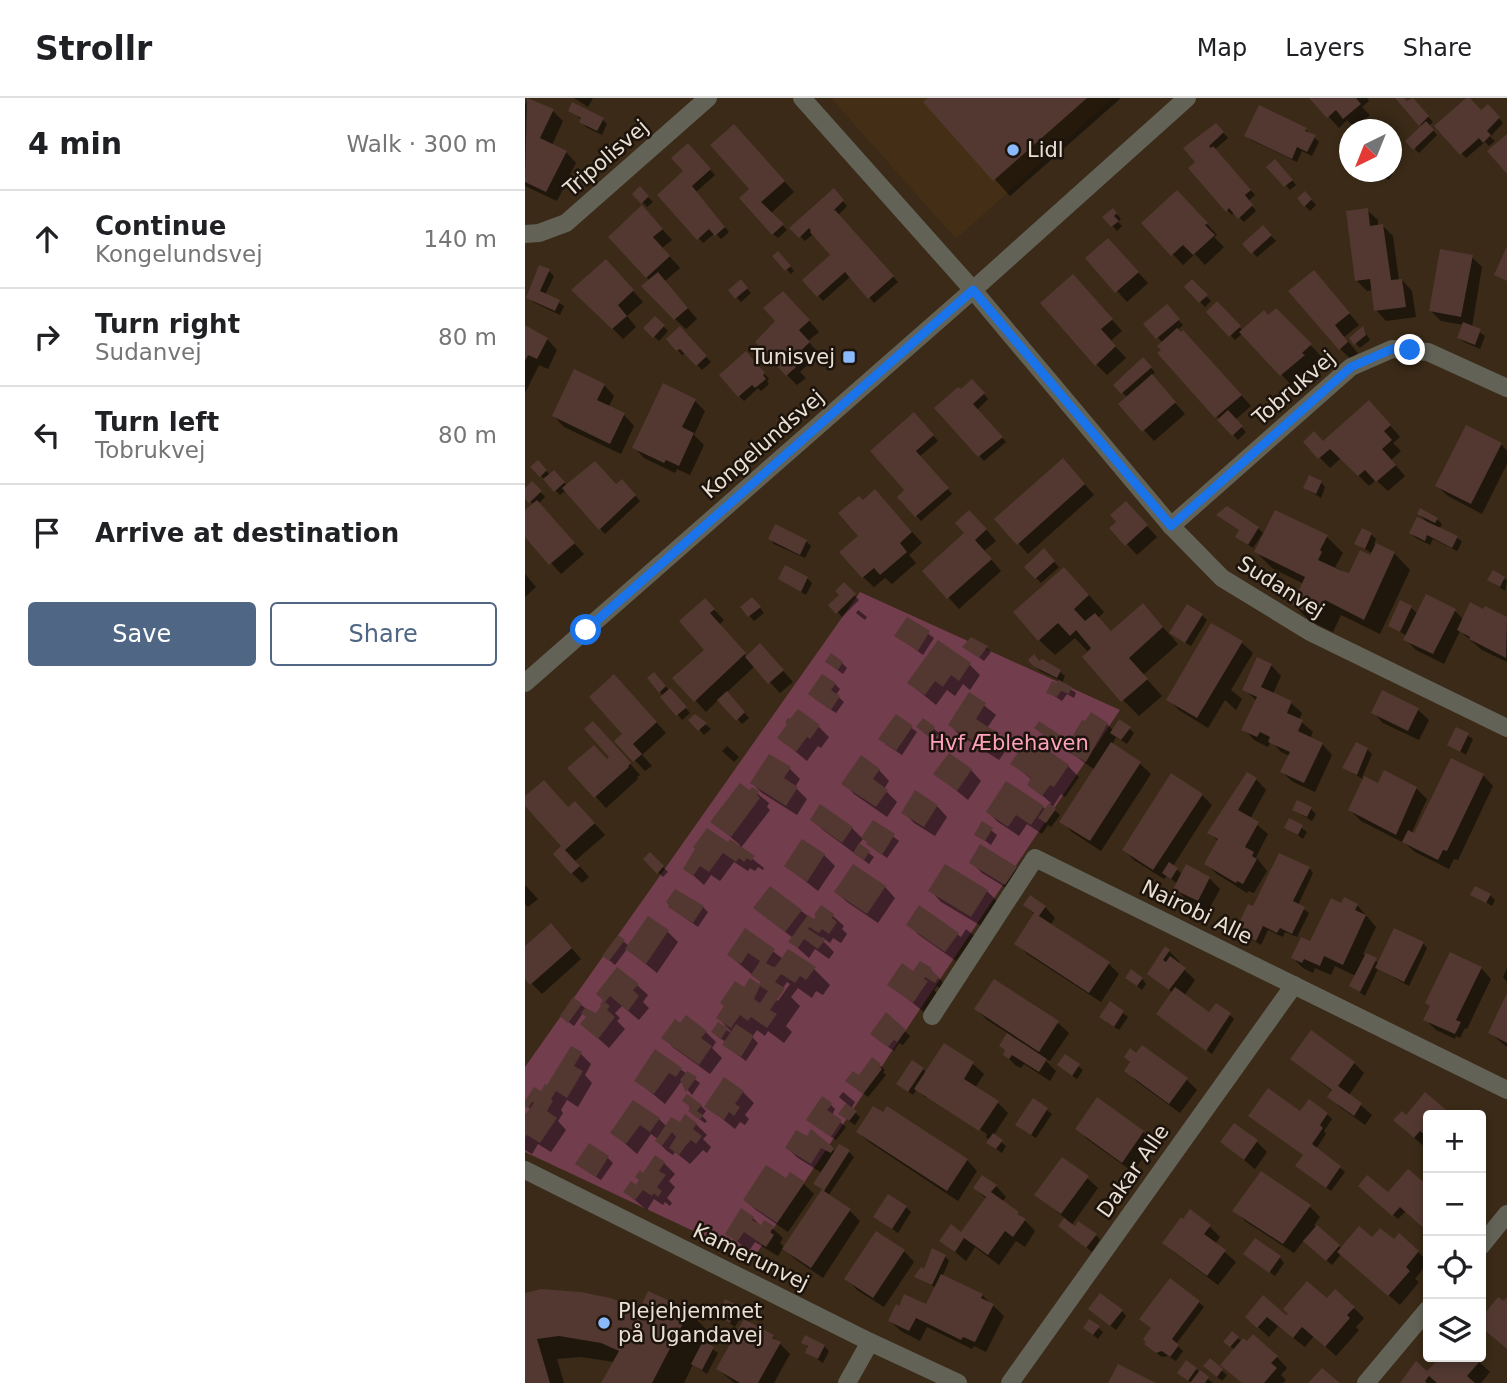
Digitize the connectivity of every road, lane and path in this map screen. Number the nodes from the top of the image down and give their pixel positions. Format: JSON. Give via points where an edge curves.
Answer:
{"nodes":[{"id":1,"x":708,"y":98,"type":"edge"},
{"id":2,"x":801,"y":98,"type":"edge"},
{"id":3,"x":1187,"y":98,"type":"edge"},
{"id":4,"x":525,"y":234,"type":"edge"},
{"id":5,"x":973,"y":290,"type":"junction"},
{"id":6,"x":1507,"y":388,"type":"edge"},
{"id":7,"x":1171,"y":526,"type":"junction"},
{"id":8,"x":525,"y":683,"type":"edge"},
{"id":9,"x":1507,"y":728,"type":"edge"},
{"id":10,"x":1294,"y":985,"type":"junction"},
{"id":11,"x":932,"y":1016,"type":"dead end"},
{"id":12,"x":1507,"y":1090,"type":"edge"},
{"id":13,"x":525,"y":1170,"type":"edge"},
{"id":14,"x":1507,"y":1214,"type":"edge"},
{"id":15,"x":1486,"y":1240,"type":"edge"},
{"id":16,"x":1423,"y":1315,"type":"edge"},
{"id":17,"x":870,"y":1342,"type":"junction"},
{"id":18,"x":847,"y":1383,"type":"edge"},
{"id":19,"x":958,"y":1383,"type":"edge"},
{"id":20,"x":1010,"y":1383,"type":"edge"},
{"id":21,"x":1366,"y":1383,"type":"edge"}],
"edges":[{"from":1,"to":4,"type":"street","name":"Tripolisvej","via":[[566,223]]},
{"from":2,"to":5,"type":"street"},
{"from":3,"to":5,"type":"street","name":"Kongelundsvej"},
{"from":5,"to":7,"type":"street","name":"Sudanvej"},
{"from":5,"to":8,"type":"street","name":"Kongelundsvej"},
{"from":6,"to":7,"type":"street","name":"Tobrukvej","via":[[1428,352],[1392,349],[1351,367]]},
{"from":7,"to":9,"type":"street","name":"Sudanvej","via":[[1222,578],[1312,633]]},
{"from":10,"to":11,"type":"street","name":"Nairobi Alle","via":[[1035,858]]},
{"from":10,"to":12,"type":"street","name":"Nairobi Alle"},
{"from":10,"to":20,"type":"street","name":"Dakar Alle"},
{"from":13,"to":17,"type":"street","name":"Kamerunvej"},
{"from":14,"to":15,"type":"street"},
{"from":16,"to":21,"type":"street"},
{"from":17,"to":18,"type":"street"},
{"from":17,"to":19,"type":"street","name":"Kamerunvej"}]}
